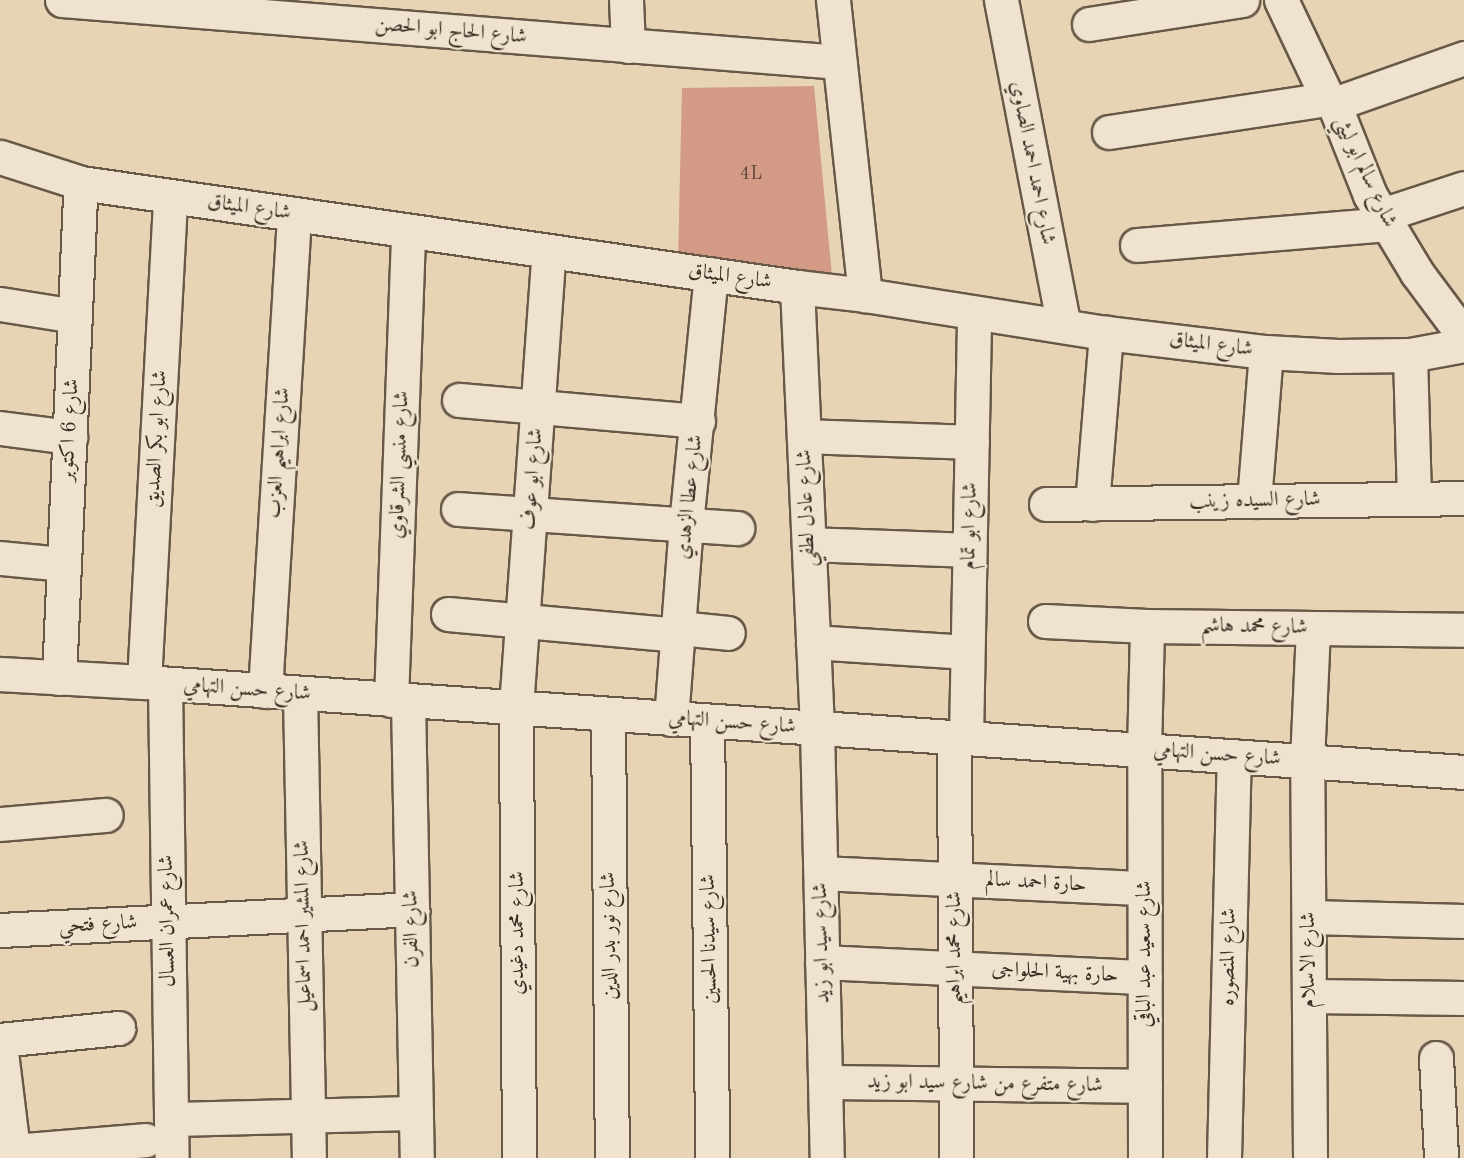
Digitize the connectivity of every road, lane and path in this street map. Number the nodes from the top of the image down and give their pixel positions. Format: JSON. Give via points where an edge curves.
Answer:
{"nodes":[{"id":1,"x":62,"y":0,"type":"edge"},
{"id":2,"x":626,"y":0,"type":"edge"},
{"id":3,"x":833,"y":0,"type":"edge"},
{"id":4,"x":1001,"y":0,"type":"edge"},
{"id":5,"x":1242,"y":0,"type":"edge"},
{"id":6,"x":1284,"y":1,"type":"edge"},
{"id":7,"x":1089,"y":24,"type":"dead end"},
{"id":8,"x":627,"y":46,"type":"junction"},
{"id":9,"x":1464,"y":58,"type":"edge"},
{"id":10,"x":840,"y":62,"type":"junction"},
{"id":11,"x":1331,"y":101,"type":"junction"},
{"id":12,"x":1109,"y":132,"type":"dead end"},
{"id":13,"x":0,"y":157,"type":"edge"},
{"id":14,"x":81,"y":183,"type":"junction"},
{"id":15,"x":1464,"y":188,"type":"edge"},
{"id":16,"x":170,"y":197,"type":"junction"},
{"id":17,"x":294,"y":214,"type":"junction"},
{"id":18,"x":1384,"y":220,"type":"junction"},
{"id":19,"x":408,"y":231,"type":"junction"},
{"id":20,"x":1137,"y":245,"type":"dead end"},
{"id":21,"x":549,"y":251,"type":"junction"},
{"id":22,"x":711,"y":274,"type":"junction"},
{"id":23,"x":797,"y":287,"type":"junction"},
{"id":24,"x":865,"y":295,"type":"junction"},
{"id":25,"x":0,"y":304,"type":"edge"},
{"id":26,"x":974,"y":314,"type":"junction"},
{"id":27,"x":75,"y":316,"type":"junction"},
{"id":28,"x":1064,"y":326,"type":"junction"},
{"id":29,"x":1107,"y":333,"type":"junction"},
{"id":30,"x":1464,"y":336,"type":"edge"},
{"id":31,"x":1464,"y":345,"type":"edge"},
{"id":32,"x":1266,"y":352,"type":"junction"},
{"id":33,"x":1410,"y":355,"type":"junction"},
{"id":34,"x":459,"y":400,"type":"dead end"},
{"id":35,"x":538,"y":407,"type":"junction"},
{"id":36,"x":698,"y":421,"type":"junction"},
{"id":37,"x":0,"y":428,"type":"edge"},
{"id":38,"x":804,"y":436,"type":"junction"},
{"id":39,"x":70,"y":437,"type":"junction"},
{"id":40,"x":972,"y":442,"type":"junction"},
{"id":41,"x":1414,"y":497,"type":"junction"},
{"id":42,"x":1464,"y":498,"type":"edge"},
{"id":43,"x":1254,"y":501,"type":"junction"},
{"id":44,"x":1046,"y":504,"type":"dead end"},
{"id":45,"x":1092,"y":504,"type":"junction"},
{"id":46,"x":458,"y":509,"type":"dead end"},
{"id":47,"x":530,"y":514,"type":"junction"},
{"id":48,"x":686,"y":524,"type":"junction"},
{"id":49,"x":737,"y":528,"type":"dead end"},
{"id":50,"x":809,"y":544,"type":"junction"},
{"id":51,"x":969,"y":550,"type":"junction"},
{"id":52,"x":0,"y":558,"type":"edge"},
{"id":53,"x":64,"y":564,"type":"junction"},
{"id":54,"x":448,"y":614,"type":"dead end"},
{"id":55,"x":522,"y":621,"type":"junction"},
{"id":56,"x":1045,"y":621,"type":"dead end"},
{"id":57,"x":1147,"y":626,"type":"junction"},
{"id":58,"x":1312,"y":628,"type":"junction"},
{"id":59,"x":1464,"y":630,"type":"edge"},
{"id":60,"x":679,"y":632,"type":"junction"},
{"id":61,"x":728,"y":633,"type":"dead end"},
{"id":62,"x":813,"y":642,"type":"junction"},
{"id":63,"x":968,"y":652,"type":"junction"},
{"id":64,"x":0,"y":674,"type":"edge"},
{"id":65,"x":59,"y":678,"type":"junction"},
{"id":66,"x":154,"y":683,"type":"junction"},
{"id":67,"x":265,"y":691,"type":"junction"},
{"id":68,"x":300,"y":694,"type":"junction"},
{"id":69,"x":400,"y":700,"type":"junction"},
{"id":70,"x":516,"y":707,"type":"junction"},
{"id":71,"x":608,"y":715,"type":"junction"},
{"id":72,"x":671,"y":719,"type":"junction"},
{"id":73,"x":707,"y":721,"type":"junction"},
{"id":74,"x":817,"y":728,"type":"junction"},
{"id":75,"x":960,"y":738,"type":"junction"},
{"id":76,"x":1144,"y":751,"type":"junction"},
{"id":77,"x":1234,"y":756,"type":"junction"},
{"id":78,"x":1307,"y":761,"type":"junction"},
{"id":79,"x":1464,"y":772,"type":"edge"},
{"id":80,"x":106,"y":815,"type":"dead end"},
{"id":81,"x":0,"y":824,"type":"edge"},
{"id":82,"x":820,"y":873,"type":"junction"},
{"id":83,"x":955,"y":879,"type":"junction"},
{"id":84,"x":1144,"y":888,"type":"junction"},
{"id":85,"x":412,"y":909,"type":"junction"},
{"id":86,"x":304,"y":915,"type":"junction"},
{"id":87,"x":1309,"y":917,"type":"junction"},
{"id":88,"x":169,"y":920,"type":"junction"},
{"id":89,"x":1464,"y":921,"type":"edge"},
{"id":90,"x":0,"y":930,"type":"edge"},
{"id":91,"x":822,"y":962,"type":"junction"},
{"id":92,"x":955,"y":968,"type":"junction"},
{"id":93,"x":1145,"y":977,"type":"junction"},
{"id":94,"x":1310,"y":996,"type":"junction"},
{"id":95,"x":1464,"y":998,"type":"edge"},
{"id":96,"x":118,"y":1028,"type":"dead end"},
{"id":97,"x":0,"y":1042,"type":"edge"},
{"id":98,"x":1436,"y":1058,"type":"dead end"},
{"id":99,"x":825,"y":1082,"type":"junction"},
{"id":100,"x":956,"y":1085,"type":"junction"},
{"id":101,"x":1145,"y":1086,"type":"junction"},
{"id":102,"x":416,"y":1113,"type":"junction"},
{"id":103,"x":308,"y":1116,"type":"junction"},
{"id":104,"x":171,"y":1119,"type":"junction"},
{"id":105,"x":1452,"y":1123,"type":"edge"},
{"id":106,"x":146,"y":1140,"type":"dead end"},
{"id":107,"x":13,"y":1154,"type":"edge"},
{"id":108,"x":172,"y":1158,"type":"edge"},
{"id":109,"x":309,"y":1158,"type":"edge"},
{"id":110,"x":417,"y":1158,"type":"edge"},
{"id":111,"x":519,"y":1158,"type":"edge"},
{"id":112,"x":612,"y":1158,"type":"edge"},
{"id":113,"x":712,"y":1158,"type":"edge"},
{"id":114,"x":827,"y":1158,"type":"edge"},
{"id":115,"x":956,"y":1158,"type":"edge"},
{"id":116,"x":1145,"y":1158,"type":"edge"},
{"id":117,"x":1224,"y":1158,"type":"edge"},
{"id":118,"x":1310,"y":1158,"type":"edge"},
{"id":119,"x":1441,"y":1158,"type":"edge"}],
"edges":[{"from":1,"to":8,"type":"street","name":"شارع الحاج ابو الحصن"},
{"from":2,"to":8,"type":"street"},
{"from":3,"to":10,"type":"street"},
{"from":4,"to":28,"type":"street","name":"شارع احمد احمد الصاوي"},
{"from":5,"to":7,"type":"street"},
{"from":6,"to":11,"type":"street","name":"شارع سالم ابو ليثي"},
{"from":8,"to":10,"type":"street","name":"شارع الحاج ابو الحصن"},
{"from":9,"to":11,"type":"street"},
{"from":10,"to":24,"type":"street"},
{"from":11,"to":12,"type":"street"},
{"from":11,"to":18,"type":"street","name":"شارع سالم ابو ليثي"},
{"from":13,"to":14,"type":"street","name":"شارع الميثاق"},
{"from":14,"to":16,"type":"street","name":"شارع الميثاق"},
{"from":14,"to":27,"type":"street","name":"شارع 6 اكتوبر"},
{"from":15,"to":18,"type":"street"},
{"from":16,"to":17,"type":"street","name":"شارع الميثاق"},
{"from":16,"to":66,"type":"street","name":"شارع ابو بكر الصديق"},
{"from":17,"to":19,"type":"street","name":"شارع الميثاق"},
{"from":17,"to":67,"type":"street","name":"شارع ابراهيم العزب"},
{"from":18,"to":20,"type":"street"},
{"from":18,"to":30,"type":"street","name":"شارع سالم ابو ليثي"},
{"from":19,"to":21,"type":"street","name":"شارع الميثاق"},
{"from":19,"to":69,"type":"street","name":"شارع منسي الشرقاوي"},
{"from":21,"to":22,"type":"street","name":"شارع الميثاق"},
{"from":21,"to":35,"type":"street","name":"شارع ابو عوف"},
{"from":22,"to":23,"type":"street","name":"شارع الميثاق"},
{"from":22,"to":36,"type":"street","name":"شارع عطا الزهدي"},
{"from":23,"to":24,"type":"street","name":"شارع الميثاق"},
{"from":23,"to":38,"type":"street","name":"شارع عادل لطفي"},
{"from":24,"to":26,"type":"street","name":"شارع الميثاق"},
{"from":25,"to":27,"type":"street"},
{"from":26,"to":28,"type":"street","name":"شارع الميثاق"},
{"from":26,"to":40,"type":"street","name":"شارع ابو تمام"},
{"from":27,"to":39,"type":"street","name":"شارع 6 اكتوبر"},
{"from":28,"to":29,"type":"street","name":"شارع الميثاق"},
{"from":29,"to":32,"type":"street","name":"شارع الميثاق"},
{"from":29,"to":45,"type":"street"},
{"from":31,"to":33,"type":"street","name":"شارع الميثاق"},
{"from":32,"to":33,"type":"street","name":"شارع الميثاق"},
{"from":32,"to":43,"type":"street"},
{"from":33,"to":41,"type":"street"},
{"from":34,"to":35,"type":"street"},
{"from":35,"to":36,"type":"street"},
{"from":35,"to":47,"type":"street","name":"شارع ابو عوف"},
{"from":36,"to":48,"type":"street","name":"شارع عطا الزهدي"},
{"from":37,"to":39,"type":"street"},
{"from":38,"to":40,"type":"street"},
{"from":38,"to":50,"type":"street","name":"شارع عادل لطفي"},
{"from":39,"to":53,"type":"street","name":"شارع 6 اكتوبر"},
{"from":40,"to":51,"type":"street","name":"شارع ابو تمام"},
{"from":41,"to":42,"type":"street","name":"شارع السيده زينب"},
{"from":41,"to":43,"type":"street","name":"شارع السيده زينب"},
{"from":43,"to":45,"type":"street","name":"شارع السيده زينب"},
{"from":44,"to":45,"type":"street","name":"شارع السيده زينب"},
{"from":46,"to":47,"type":"street"},
{"from":47,"to":48,"type":"street"},
{"from":47,"to":55,"type":"street","name":"شارع ابو عوف"},
{"from":48,"to":49,"type":"street"},
{"from":48,"to":60,"type":"street","name":"شارع عطا الزهدي"},
{"from":50,"to":51,"type":"street"},
{"from":50,"to":62,"type":"street","name":"شارع عادل لطفي"},
{"from":51,"to":63,"type":"street","name":"شارع ابو تمام"},
{"from":52,"to":53,"type":"street"},
{"from":53,"to":65,"type":"street","name":"شارع 6 اكتوبر"},
{"from":54,"to":55,"type":"street"},
{"from":55,"to":60,"type":"street"},
{"from":55,"to":70,"type":"street","name":"شارع ابو عوف"},
{"from":56,"to":57,"type":"street","name":"شارع محمد هاشم"},
{"from":57,"to":58,"type":"street","name":"شارع محمد هاشم"},
{"from":57,"to":76,"type":"street","name":"شارع سعيد عبد الباقي"},
{"from":58,"to":59,"type":"street","name":"شارع محمد هاشم"},
{"from":58,"to":78,"type":"street","name":"شارع الاسلام"},
{"from":60,"to":61,"type":"street"},
{"from":60,"to":72,"type":"street","name":"شارع عطا الزهدي"},
{"from":62,"to":63,"type":"street"},
{"from":62,"to":74,"type":"street","name":"شارع عادل لطفي"},
{"from":63,"to":75,"type":"street","name":"شارع ابو تمام"},
{"from":64,"to":65,"type":"street","name":"شارع حسن التهامي"},
{"from":65,"to":66,"type":"street","name":"شارع حسن التهامي"},
{"from":66,"to":67,"type":"street","name":"شارع حسن التهامي"},
{"from":66,"to":88,"type":"street","name":"شارع عمران العسال"},
{"from":67,"to":68,"type":"street","name":"شارع حسن التهامي"},
{"from":68,"to":69,"type":"street","name":"شارع حسن التهامي"},
{"from":68,"to":86,"type":"street","name":"شارع المشير احمد اسماعيل"},
{"from":69,"to":70,"type":"street","name":"شارع حسن التهامي"},
{"from":69,"to":85,"type":"street","name":"شارع الفرن"},
{"from":70,"to":71,"type":"street","name":"شارع حسن التهامي"},
{"from":70,"to":111,"type":"street","name":"شارع محمد دغيدي"},
{"from":71,"to":72,"type":"street","name":"شارع حسن التهامي"},
{"from":71,"to":112,"type":"street","name":"شارع نور بدر الدين"},
{"from":72,"to":73,"type":"street","name":"شارع حسن التهامي"},
{"from":73,"to":74,"type":"street","name":"شارع حسن التهامي"},
{"from":73,"to":113,"type":"street","name":"شارع سيدنا الحسين"},
{"from":74,"to":75,"type":"street","name":"شارع حسن التهامي"},
{"from":74,"to":82,"type":"street","name":"شارع سيد ابو زيد"},
{"from":75,"to":76,"type":"street","name":"شارع حسن التهامي"},
{"from":75,"to":83,"type":"street","name":"شارع محمد ابراهيم"},
{"from":76,"to":77,"type":"street","name":"شارع حسن التهامي"},
{"from":76,"to":84,"type":"street","name":"شارع سعيد عبد الباقي"},
{"from":77,"to":78,"type":"street","name":"شارع حسن التهامي"},
{"from":77,"to":117,"type":"street","name":"شارع المنصوره"},
{"from":78,"to":79,"type":"street","name":"شارع حسن التهامي"},
{"from":78,"to":87,"type":"street","name":"شارع الاسلام"},
{"from":80,"to":81,"type":"street"},
{"from":82,"to":83,"type":"street","name":"حارة احمد سالم"},
{"from":82,"to":91,"type":"street","name":"شارع سيد ابو زيد"},
{"from":83,"to":84,"type":"street","name":"حارة احمد سالم"},
{"from":83,"to":92,"type":"street","name":"شارع محمد ابراهيم"},
{"from":84,"to":93,"type":"street","name":"شارع سعيد عبد الباقي"},
{"from":85,"to":86,"type":"street","name":"شارع فتحي"},
{"from":85,"to":102,"type":"street","name":"شارع الفرن"},
{"from":86,"to":88,"type":"street","name":"شارع فتحي"},
{"from":86,"to":103,"type":"street","name":"شارع المشير احمد اسماعيل"},
{"from":87,"to":89,"type":"street"},
{"from":87,"to":94,"type":"street","name":"شارع الاسلام"},
{"from":88,"to":90,"type":"street","name":"شارع فتحي"},
{"from":88,"to":104,"type":"street","name":"شارع عمران العسال"},
{"from":91,"to":92,"type":"street","name":"حارة بهية الحلواجى"},
{"from":91,"to":99,"type":"street","name":"شارع سيد ابو زيد"},
{"from":92,"to":93,"type":"street","name":"حارة بهية الحلواجى"},
{"from":92,"to":100,"type":"street","name":"شارع محمد ابراهيم"},
{"from":93,"to":101,"type":"street","name":"شارع سعيد عبد الباقي"},
{"from":94,"to":95,"type":"street"},
{"from":94,"to":118,"type":"street","name":"شارع الاسلام"},
{"from":96,"to":97,"type":"street"},
{"from":97,"to":107,"type":"street"},
{"from":98,"to":105,"type":"street"},
{"from":99,"to":100,"type":"street","name":"شارع متفرع من شارع سيد ابو زيد"},
{"from":99,"to":114,"type":"street","name":"شارع سيد ابو زيد"},
{"from":100,"to":101,"type":"street","name":"شارع متفرع من شارع سيد ابو زيد"},
{"from":100,"to":115,"type":"street","name":"شارع محمد ابراهيم"},
{"from":101,"to":116,"type":"street","name":"شارع سعيد عبد الباقي"},
{"from":102,"to":103,"type":"street"},
{"from":102,"to":110,"type":"street","name":"شارع الفرن"},
{"from":103,"to":104,"type":"street"},
{"from":103,"to":109,"type":"street","name":"شارع المشير احمد اسماعيل"},
{"from":104,"to":108,"type":"street","name":"شارع عمران العسال"},
{"from":105,"to":119,"type":"street"},
{"from":106,"to":107,"type":"street"}]}
